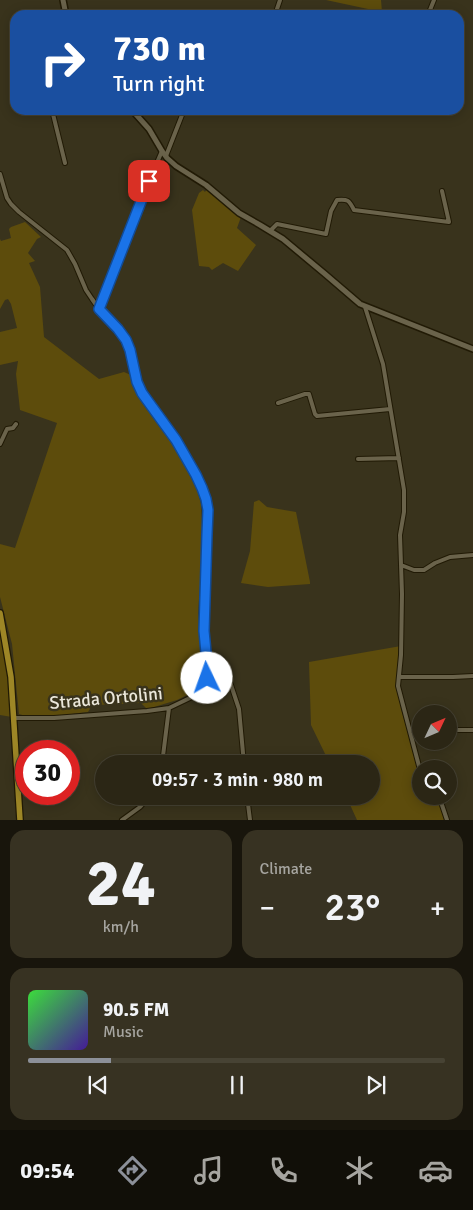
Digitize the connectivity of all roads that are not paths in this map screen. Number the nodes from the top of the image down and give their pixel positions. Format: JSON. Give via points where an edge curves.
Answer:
{"nodes":[{"id":1,"x":53,"y":115,"type":"edge"},
{"id":2,"x":136,"y":115,"type":"edge"},
{"id":3,"x":182,"y":115,"type":"edge"},
{"id":4,"x":164,"y":154,"type":"junction"},
{"id":5,"x":65,"y":163,"type":"dead end"},
{"id":6,"x":0,"y":174,"type":"edge"},
{"id":7,"x":442,"y":191,"type":"dead end"},
{"id":8,"x":270,"y":231,"type":"junction"},
{"id":9,"x":365,"y":307,"type":"junction"},
{"id":10,"x":99,"y":309,"type":"junction"},
{"id":11,"x":473,"y":349,"type":"edge"},
{"id":12,"x":278,"y":403,"type":"dead end"},
{"id":13,"x":390,"y":409,"type":"junction"},
{"id":14,"x":16,"y":424,"type":"dead end"},
{"id":15,"x":0,"y":444,"type":"edge"},
{"id":16,"x":399,"y":458,"type":"junction"},
{"id":17,"x":358,"y":459,"type":"dead end"},
{"id":18,"x":473,"y":555,"type":"edge"},
{"id":19,"x":401,"y":565,"type":"junction"},
{"id":20,"x":0,"y":613,"type":"edge"},
{"id":21,"x":205,"y":649,"type":"junction"},
{"id":22,"x":473,"y":676,"type":"edge"},
{"id":23,"x":399,"y":677,"type":"junction"},
{"id":24,"x":169,"y":708,"type":"junction"},
{"id":25,"x":14,"y":718,"type":"junction"},
{"id":26,"x":410,"y":730,"type":"joint"},
{"id":27,"x":458,"y":730,"type":"edge"},
{"id":28,"x":473,"y":730,"type":"edge"},
{"id":29,"x":163,"y":755,"type":"edge"},
{"id":30,"x":243,"y":755,"type":"edge"},
{"id":31,"x":418,"y":760,"type":"edge"},
{"id":32,"x":142,"y":805,"type":"edge"},
{"id":33,"x":248,"y":805,"type":"edge"},
{"id":34,"x":442,"y":805,"type":"edge"},
{"id":35,"x":20,"y":820,"type":"edge"},
{"id":36,"x":122,"y":820,"type":"edge"},
{"id":37,"x":250,"y":820,"type":"edge"},
{"id":38,"x":447,"y":820,"type":"edge"}],
"edges":[{"from":1,"to":5,"type":"street"},
{"from":2,"to":4,"type":"main road"},
{"from":3,"to":4,"type":"street"},
{"from":4,"to":8,"type":"main road","via":[[239,213]]},
{"from":4,"to":10,"type":"street","via":[[134,216]]},
{"from":6,"to":10,"type":"street","name":"Strada Ortolini","via":[[11,204],[67,250]]},
{"from":7,"to":8,"type":"street","via":[[449,222],[354,210],[350,201],[345,199],[337,200],[331,211],[326,234],[277,224]]},
{"from":8,"to":9,"type":"main road"},
{"from":9,"to":11,"type":"main road"},
{"from":9,"to":13,"type":"street","via":[[383,364]]},
{"from":10,"to":21,"type":"street","name":"Strada Ortolini","via":[[126,340],[142,393],[176,440],[206,499]]},
{"from":12,"to":13,"type":"street","via":[[309,394],[317,416]]},
{"from":13,"to":16,"type":"street"},
{"from":14,"to":15,"type":"street","via":[[7,430]]},
{"from":16,"to":17,"type":"street"},
{"from":16,"to":19,"type":"street","via":[[404,490]]},
{"from":18,"to":19,"type":"street","via":[[450,557],[424,570]]},
{"from":19,"to":23,"type":"street"},
{"from":20,"to":25,"type":"main road","via":[[11,676]]},
{"from":21,"to":24,"type":"street","name":"Strada Ortolini","via":[[208,674],[204,685],[192,697]]},
{"from":21,"to":30,"type":"street","via":[[231,685],[239,709]]},
{"from":22,"to":23,"type":"street"},
{"from":23,"to":26,"type":"street","via":[[398,686]]},
{"from":24,"to":25,"type":"street","name":"Strada Ortolini","via":[[54,718]]},
{"from":24,"to":29,"type":"street"},
{"from":25,"to":35,"type":"main road"},
{"from":26,"to":31,"type":"street"},
{"from":27,"to":28,"type":"street"},
{"from":32,"to":36,"type":"street"},
{"from":33,"to":37,"type":"street"},
{"from":34,"to":38,"type":"street"}]}
